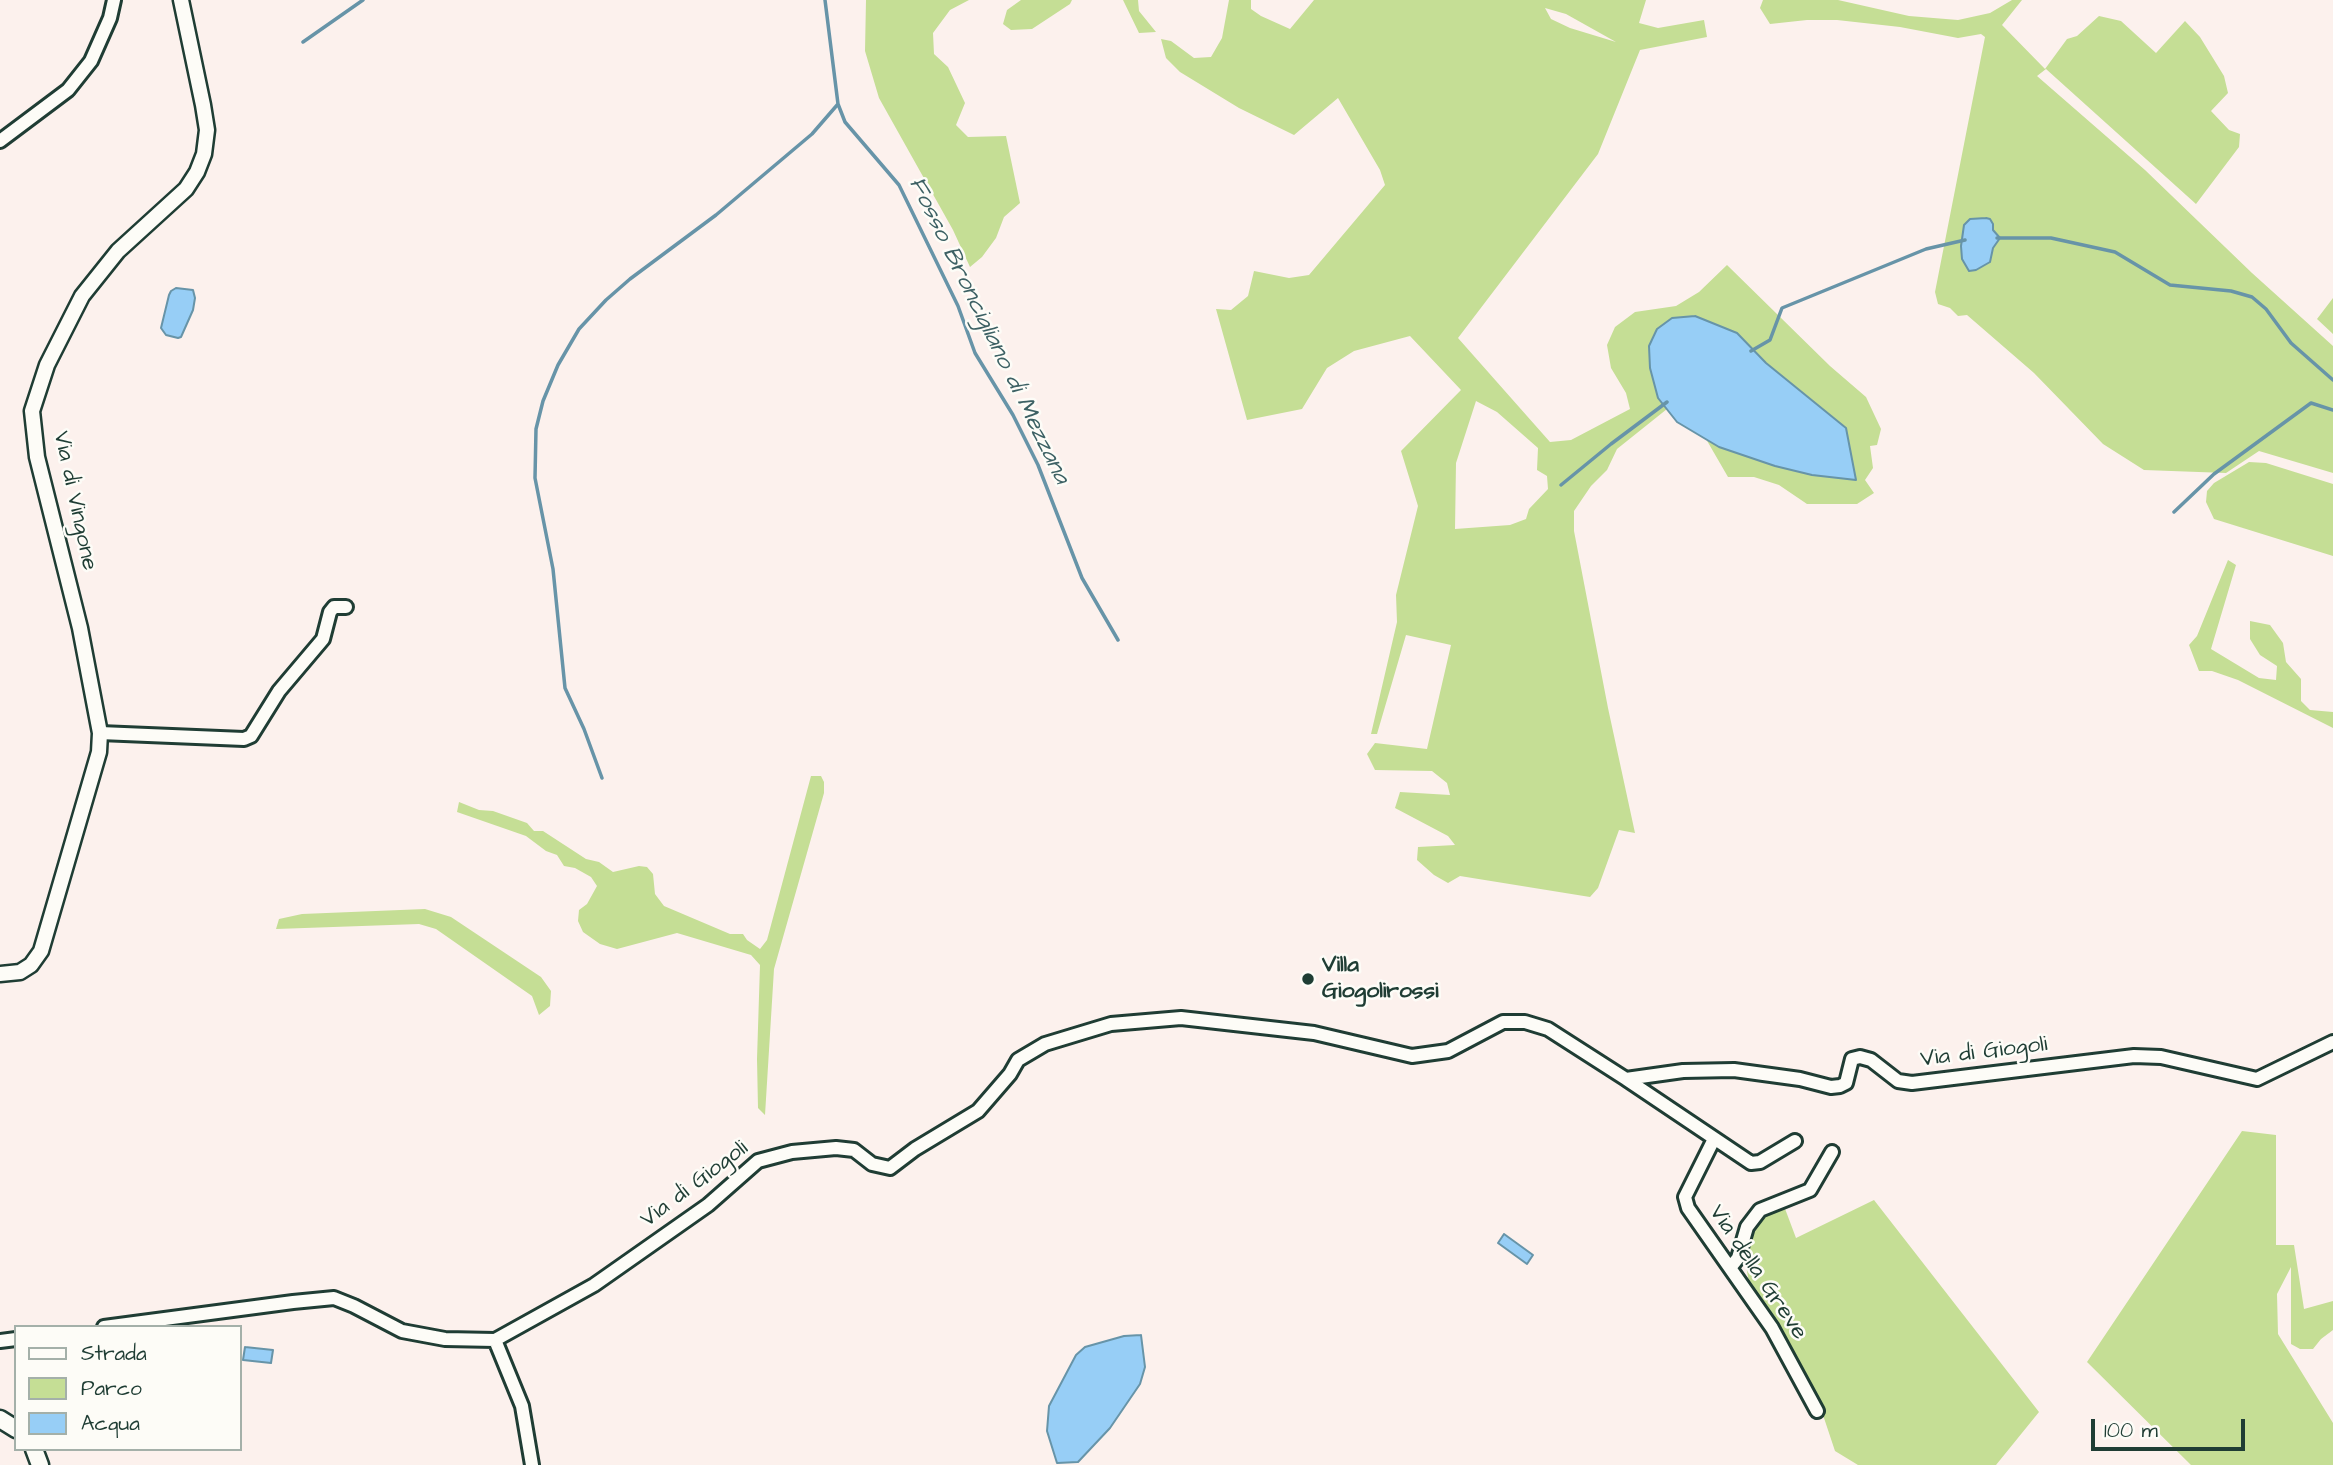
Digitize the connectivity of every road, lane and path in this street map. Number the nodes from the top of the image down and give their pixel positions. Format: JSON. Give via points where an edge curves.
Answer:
{"nodes":[{"id":1,"x":114,"y":0,"type":"edge"},
{"id":2,"x":181,"y":0,"type":"edge"},
{"id":3,"x":0,"y":141,"type":"edge"},
{"id":4,"x":346,"y":607,"type":"dead end"},
{"id":5,"x":100,"y":733,"type":"junction"},
{"id":6,"x":0,"y":974,"type":"edge"},
{"id":7,"x":2333,"y":1042,"type":"edge"},
{"id":8,"x":1626,"y":1079,"type":"junction"},
{"id":9,"x":1714,"y":1139,"type":"junction"},
{"id":10,"x":1795,"y":1142,"type":"dead end"},
{"id":11,"x":1832,"y":1152,"type":"dead end"},
{"id":12,"x":1730,"y":1268,"type":"junction"},
{"id":13,"x":119,"y":1325,"type":"edge"},
{"id":14,"x":495,"y":1340,"type":"junction"},
{"id":15,"x":1817,"y":1411,"type":"dead end"},
{"id":16,"x":532,"y":1465,"type":"edge"}],
"edges":[{"from":1,"to":3,"type":"street","via":[[91,61],[68,90]]},
{"from":2,"to":5,"type":"street","name":"Via di Vingone","via":[[207,130],[204,154],[186,189],[118,251],[82,296],[47,365],[32,411],[37,457],[80,628]]},
{"from":4,"to":5,"type":"street","via":[[330,611],[323,639],[279,691],[251,736]]},
{"from":5,"to":6,"type":"street","name":"Via di Vingone","via":[[99,752],[41,951],[20,972]]},
{"from":7,"to":8,"type":"street","name":"Via di Giogoli","via":[[2257,1079],[2161,1057],[2134,1056],[1912,1083],[1898,1081],[1860,1057],[1852,1059],[1846,1083],[1840,1086],[1734,1070]]},
{"from":8,"to":9,"type":"street"},
{"from":8,"to":14,"type":"street","name":"Via di Giogoli","via":[[1548,1028],[1525,1022],[1503,1022],[1448,1051],[1412,1056],[1314,1033],[1181,1018],[1111,1024],[1045,1044],[1018,1060],[978,1111],[890,1168],[872,1164],[854,1150],[836,1148],[758,1161],[708,1205],[594,1285]]},
{"from":9,"to":10,"type":"street","via":[[1751,1163]]},
{"from":9,"to":12,"type":"street","name":"Via della Greve","via":[[1685,1198]]},
{"from":11,"to":12,"type":"street","via":[[1810,1190],[1760,1210],[1747,1227],[1738,1258]]},
{"from":12,"to":15,"type":"street","name":"Via della Greve","via":[[1772,1328]]},
{"from":13,"to":14,"type":"street","via":[[334,1298],[402,1331],[445,1339]]},
{"from":14,"to":16,"type":"street","via":[[522,1406]]}]}
